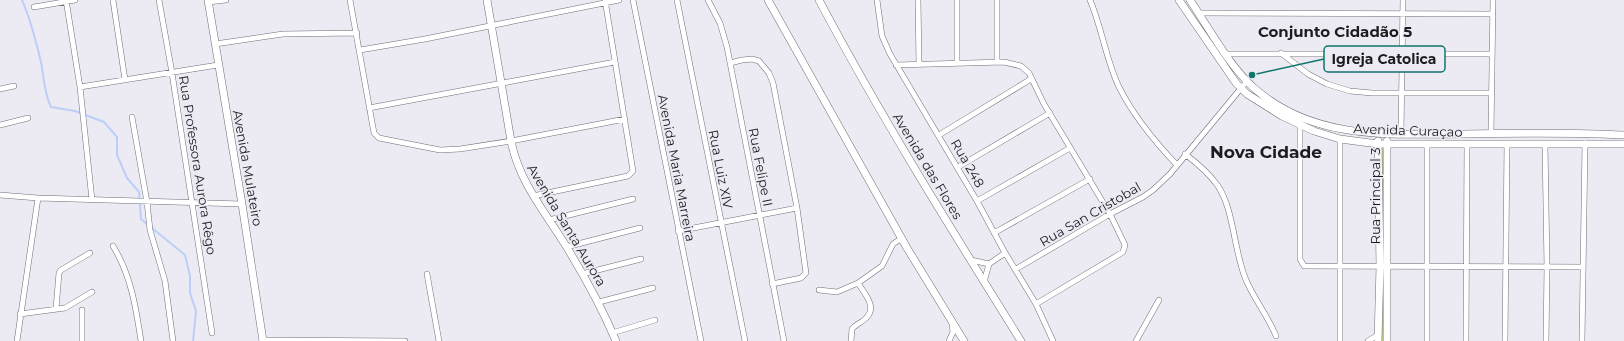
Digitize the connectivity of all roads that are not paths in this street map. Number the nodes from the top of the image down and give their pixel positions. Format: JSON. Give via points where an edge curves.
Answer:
{"nodes":[{"id":1,"x":75,"y":0,"type":"edge"},
{"id":2,"x":113,"y":0,"type":"edge"},
{"id":3,"x":159,"y":0,"type":"edge"},
{"id":4,"x":226,"y":0,"type":"edge"},
{"id":5,"x":350,"y":0,"type":"edge"},
{"id":6,"x":487,"y":0,"type":"edge"},
{"id":7,"x":619,"y":0,"type":"edge"},
{"id":8,"x":633,"y":0,"type":"edge"},
{"id":9,"x":677,"y":0,"type":"edge"},
{"id":10,"x":708,"y":0,"type":"edge"},
{"id":11,"x":768,"y":0,"type":"edge"},
{"id":12,"x":819,"y":0,"type":"edge"},
{"id":13,"x":877,"y":0,"type":"edge"},
{"id":14,"x":918,"y":0,"type":"edge"},
{"id":15,"x":957,"y":0,"type":"edge"},
{"id":16,"x":997,"y":0,"type":"edge"},
{"id":17,"x":1090,"y":0,"type":"edge"},
{"id":18,"x":1180,"y":0,"type":"edge"},
{"id":19,"x":1190,"y":0,"type":"edge"},
{"id":20,"x":1403,"y":0,"type":"edge"},
{"id":21,"x":1493,"y":0,"type":"edge"},
{"id":22,"x":66,"y":1,"type":"edge"},
{"id":23,"x":208,"y":1,"type":"edge"},
{"id":24,"x":605,"y":1,"type":"edge"},
{"id":25,"x":34,"y":7,"type":"dead end"},
{"id":26,"x":1199,"y":13,"type":"junction"},
{"id":27,"x":1403,"y":14,"type":"junction"},
{"id":28,"x":1493,"y":14,"type":"junction"},
{"id":29,"x":492,"y":25,"type":"junction"},
{"id":30,"x":357,"y":33,"type":"junction"},
{"id":31,"x":215,"y":44,"type":"junction"},
{"id":32,"x":360,"y":50,"type":"junction"},
{"id":33,"x":1281,"y":53,"type":"junction"},
{"id":34,"x":1227,"y":54,"type":"junction"},
{"id":35,"x":1402,"y":54,"type":"junction"},
{"id":36,"x":1492,"y":54,"type":"junction"},
{"id":37,"x":997,"y":61,"type":"junction"},
{"id":38,"x":615,"y":62,"type":"junction"},
{"id":39,"x":957,"y":63,"type":"junction"},
{"id":40,"x":730,"y":64,"type":"junction"},
{"id":41,"x":919,"y":64,"type":"junction"},
{"id":42,"x":218,"y":65,"type":"junction"},
{"id":43,"x":896,"y":65,"type":"junction"},
{"id":44,"x":172,"y":73,"type":"junction"},
{"id":45,"x":1031,"y":79,"type":"junction"},
{"id":46,"x":125,"y":80,"type":"junction"},
{"id":47,"x":1247,"y":81,"type":"junction"},
{"id":48,"x":502,"y":82,"type":"junction"},
{"id":49,"x":14,"y":86,"type":"dead end"},
{"id":50,"x":80,"y":87,"type":"junction"},
{"id":51,"x":1240,"y":88,"type":"junction"},
{"id":52,"x":0,"y":89,"type":"edge"},
{"id":53,"x":1402,"y":93,"type":"junction"},
{"id":54,"x":1492,"y":93,"type":"junction"},
{"id":55,"x":369,"y":108,"type":"junction"},
{"id":56,"x":1050,"y":113,"type":"junction"},
{"id":57,"x":132,"y":117,"type":"dead end"},
{"id":58,"x":28,"y":118,"type":"dead end"},
{"id":59,"x":625,"y":118,"type":"junction"},
{"id":60,"x":0,"y":125,"type":"edge"},
{"id":61,"x":1300,"y":125,"type":"junction"},
{"id":62,"x":1378,"y":134,"type":"junction"},
{"id":63,"x":1387,"y":134,"type":"junction"},
{"id":64,"x":1401,"y":134,"type":"junction"},
{"id":65,"x":1491,"y":134,"type":"junction"},
{"id":66,"x":939,"y":135,"type":"junction"},
{"id":67,"x":1624,"y":135,"type":"edge"},
{"id":68,"x":1340,"y":139,"type":"junction"},
{"id":69,"x":511,"y":141,"type":"junction"},
{"id":70,"x":1624,"y":142,"type":"edge"},
{"id":71,"x":1585,"y":143,"type":"junction"},
{"id":72,"x":1378,"y":144,"type":"junction"},
{"id":73,"x":1387,"y":144,"type":"junction"},
{"id":74,"x":1427,"y":144,"type":"junction"},
{"id":75,"x":1467,"y":144,"type":"junction"},
{"id":76,"x":1507,"y":144,"type":"junction"},
{"id":77,"x":1545,"y":144,"type":"junction"},
{"id":78,"x":1070,"y":148,"type":"junction"},
{"id":79,"x":1185,"y":154,"type":"junction"},
{"id":80,"x":1177,"y":165,"type":"junction"},
{"id":81,"x":958,"y":167,"type":"junction"},
{"id":82,"x":1090,"y":179,"type":"junction"},
{"id":83,"x":0,"y":195,"type":"edge"},
{"id":84,"x":533,"y":196,"type":"junction"},
{"id":85,"x":38,"y":198,"type":"junction"},
{"id":86,"x":633,"y":199,"type":"dead end"},
{"id":87,"x":92,"y":200,"type":"junction"},
{"id":88,"x":977,"y":201,"type":"junction"},
{"id":89,"x":147,"y":202,"type":"junction"},
{"id":90,"x":193,"y":203,"type":"junction"},
{"id":91,"x":242,"y":204,"type":"junction"},
{"id":92,"x":798,"y":208,"type":"junction"},
{"id":93,"x":1110,"y":214,"type":"junction"},
{"id":94,"x":759,"y":216,"type":"junction"},
{"id":95,"x":549,"y":220,"type":"junction"},
{"id":96,"x":720,"y":222,"type":"junction"},
{"id":97,"x":640,"y":228,"type":"dead end"},
{"id":98,"x":678,"y":231,"type":"junction"},
{"id":99,"x":994,"y":233,"type":"junction"},
{"id":100,"x":902,"y":238,"type":"junction"},
{"id":101,"x":113,"y":246,"type":"dead end"},
{"id":102,"x":566,"y":247,"type":"junction"},
{"id":103,"x":90,"y":253,"type":"dead end"},
{"id":104,"x":1005,"y":253,"type":"junction"},
{"id":105,"x":642,"y":259,"type":"dead end"},
{"id":106,"x":970,"y":260,"type":"junction"},
{"id":107,"x":989,"y":264,"type":"junction"},
{"id":108,"x":1340,"y":266,"type":"junction"},
{"id":109,"x":1380,"y":266,"type":"junction"},
{"id":110,"x":1388,"y":266,"type":"junction"},
{"id":111,"x":1427,"y":267,"type":"junction"},
{"id":112,"x":1547,"y":267,"type":"junction"},
{"id":113,"x":1583,"y":267,"type":"junction"},
{"id":114,"x":1467,"y":268,"type":"junction"},
{"id":115,"x":1506,"y":268,"type":"junction"},
{"id":116,"x":1016,"y":269,"type":"junction"},
{"id":117,"x":427,"y":274,"type":"dead end"},
{"id":118,"x":582,"y":274,"type":"junction"},
{"id":119,"x":984,"y":282,"type":"junction"},
{"id":120,"x":858,"y":283,"type":"junction"},
{"id":121,"x":772,"y":284,"type":"junction"},
{"id":122,"x":653,"y":288,"type":"dead end"},
{"id":123,"x":819,"y":290,"type":"dead end"},
{"id":124,"x":92,"y":292,"type":"dead end"},
{"id":125,"x":1159,"y":300,"type":"dead end"},
{"id":126,"x":599,"y":302,"type":"junction"},
{"id":127,"x":1036,"y":304,"type":"junction"},
{"id":128,"x":56,"y":309,"type":"junction"},
{"id":129,"x":82,"y":310,"type":"dead end"},
{"id":130,"x":20,"y":314,"type":"junction"},
{"id":131,"x":950,"y":319,"type":"junction"},
{"id":132,"x":655,"y":320,"type":"dead end"},
{"id":133,"x":212,"y":333,"type":"dead end"},
{"id":134,"x":612,"y":333,"type":"junction"},
{"id":135,"x":1276,"y":336,"type":"dead end"},
{"id":136,"x":1378,"y":338,"type":"edge"},
{"id":137,"x":17,"y":341,"type":"edge"},
{"id":138,"x":82,"y":341,"type":"edge"},
{"id":139,"x":141,"y":341,"type":"edge"},
{"id":140,"x":173,"y":341,"type":"edge"},
{"id":141,"x":262,"y":341,"type":"edge"},
{"id":142,"x":404,"y":341,"type":"edge"},
{"id":143,"x":439,"y":341,"type":"edge"},
{"id":144,"x":616,"y":341,"type":"edge"},
{"id":145,"x":701,"y":341,"type":"edge"},
{"id":146,"x":744,"y":341,"type":"edge"},
{"id":147,"x":784,"y":341,"type":"edge"},
{"id":148,"x":851,"y":341,"type":"edge"},
{"id":149,"x":949,"y":341,"type":"edge"},
{"id":150,"x":952,"y":341,"type":"edge"},
{"id":151,"x":956,"y":341,"type":"edge"},
{"id":152,"x":964,"y":341,"type":"edge"},
{"id":153,"x":1021,"y":341,"type":"edge"},
{"id":154,"x":1053,"y":341,"type":"edge"},
{"id":155,"x":1136,"y":341,"type":"edge"},
{"id":156,"x":1340,"y":341,"type":"edge"},
{"id":157,"x":1368,"y":341,"type":"edge"},
{"id":158,"x":1387,"y":341,"type":"edge"},
{"id":159,"x":1427,"y":341,"type":"edge"},
{"id":160,"x":1466,"y":341,"type":"edge"},
{"id":161,"x":1505,"y":341,"type":"edge"},
{"id":162,"x":1546,"y":341,"type":"edge"},
{"id":163,"x":1582,"y":341,"type":"edge"}],
"edges":[{"from":1,"to":22,"type":"street"},
{"from":2,"to":46,"type":"street"},
{"from":3,"to":44,"type":"street","name":"Rua Professora Aurora Rêgo"},
{"from":4,"to":23,"type":"street"},
{"from":5,"to":30,"type":"street"},
{"from":6,"to":29,"type":"main road","name":"Avenida Santa Aurora"},
{"from":7,"to":24,"type":"street"},
{"from":8,"to":98,"type":"street","name":"Avenida Maria Marreira"},
{"from":9,"to":96,"type":"street","name":"Rua Luiz XIV"},
{"from":10,"to":40,"type":"street","name":"Rua Felipe II","via":[[720,23]]},
{"from":11,"to":100,"type":"main road"},
{"from":12,"to":106,"type":"main road","name":"Avenida das Flores"},
{"from":13,"to":43,"type":"street","name":"Rua 248","via":[[882,36]]},
{"from":14,"to":41,"type":"street"},
{"from":15,"to":39,"type":"street"},
{"from":16,"to":37,"type":"street"},
{"from":17,"to":80,"type":"street","via":[[1119,86],[1136,114]]},
{"from":18,"to":51,"type":"main road","name":"Avenida Curaçao"},
{"from":19,"to":26,"type":"main road","name":"Avenida Curaçao"},
{"from":20,"to":27,"type":"street"},
{"from":21,"to":28,"type":"street"},
{"from":22,"to":25,"type":"street"},
{"from":22,"to":50,"type":"street"},
{"from":23,"to":31,"type":"main road","name":"Avenida Mulateiro"},
{"from":24,"to":29,"type":"street"},
{"from":24,"to":38,"type":"street"},
{"from":26,"to":27,"type":"street"},
{"from":26,"to":34,"type":"main road","name":"Avenida Curaçao"},
{"from":27,"to":28,"type":"street"},
{"from":27,"to":35,"type":"street"},
{"from":28,"to":36,"type":"street"},
{"from":29,"to":32,"type":"street"},
{"from":29,"to":48,"type":"main road","name":"Avenida Santa Aurora"},
{"from":30,"to":31,"type":"street","via":[[283,34]]},
{"from":30,"to":32,"type":"street"},
{"from":31,"to":42,"type":"main road","name":"Avenida Mulateiro"},
{"from":32,"to":55,"type":"street"},
{"from":33,"to":34,"type":"street"},
{"from":33,"to":35,"type":"street"},
{"from":33,"to":53,"type":"street","via":[[1295,66],[1327,84],[1350,91]]},
{"from":34,"to":47,"type":"main road","name":"Avenida Curaçao"},
{"from":35,"to":36,"type":"street"},
{"from":35,"to":53,"type":"street"},
{"from":36,"to":54,"type":"street"},
{"from":37,"to":39,"type":"street"},
{"from":37,"to":45,"type":"street","via":[[1017,64],[1025,69]]},
{"from":38,"to":48,"type":"street"},
{"from":38,"to":59,"type":"street"},
{"from":39,"to":41,"type":"street"},
{"from":40,"to":92,"type":"street","via":[[752,59],[759,61],[769,73],[777,100]]},
{"from":40,"to":94,"type":"street","name":"Rua Felipe II"},
{"from":41,"to":43,"type":"street"},
{"from":42,"to":44,"type":"street"},
{"from":42,"to":91,"type":"main road","name":"Avenida Mulateiro"},
{"from":43,"to":66,"type":"street","name":"Rua 248"},
{"from":44,"to":46,"type":"street"},
{"from":44,"to":90,"type":"street","name":"Rua Professora Aurora Rêgo"},
{"from":45,"to":56,"type":"street"},
{"from":45,"to":66,"type":"street"},
{"from":46,"to":50,"type":"street"},
{"from":47,"to":51,"type":"street","name":"Rua San Cristobal"},
{"from":47,"to":62,"type":"main road","name":"Avenida Curaçao","via":[[1272,101],[1300,116],[1336,128]]},
{"from":48,"to":55,"type":"street"},
{"from":48,"to":69,"type":"main road","name":"Avenida Santa Aurora"},
{"from":49,"to":52,"type":"street"},
{"from":50,"to":87,"type":"street"},
{"from":51,"to":61,"type":"main road","name":"Avenida Curaçao"},
{"from":51,"to":79,"type":"street","name":"Rua San Cristobal"},
{"from":53,"to":54,"type":"street"},
{"from":53,"to":64,"type":"street"},
{"from":54,"to":65,"type":"street"},
{"from":55,"to":69,"type":"street","via":[[374,133],[379,138],[440,150]]},
{"from":56,"to":78,"type":"street"},
{"from":56,"to":81,"type":"street"},
{"from":57,"to":89,"type":"street"},
{"from":58,"to":60,"type":"street"},
{"from":59,"to":69,"type":"street"},
{"from":59,"to":84,"type":"street","via":[[633,172],[628,176]]},
{"from":61,"to":68,"type":"main road","name":"Avenida Curaçao"},
{"from":61,"to":108,"type":"street","via":[[1302,264]]},
{"from":62,"to":63,"type":"main road","name":"Avenida Curaçao"},
{"from":62,"to":72,"type":"main road"},
{"from":63,"to":64,"type":"main road","name":"Avenida Curaçao"},
{"from":63,"to":73,"type":"main road","name":"Rua Principal 3"},
{"from":64,"to":65,"type":"main road","name":"Avenida Curaçao"},
{"from":65,"to":67,"type":"main road","name":"Avenida Curaçao"},
{"from":66,"to":81,"type":"street","name":"Rua 248"},
{"from":67,"to":70,"type":"main road"},
{"from":68,"to":72,"type":"main road","name":"Avenida Curaçao"},
{"from":68,"to":108,"type":"street"},
{"from":69,"to":84,"type":"main road","name":"Avenida Santa Aurora","via":[[519,169]]},
{"from":70,"to":71,"type":"main road","name":"Avenida Curaçao"},
{"from":71,"to":77,"type":"main road","name":"Avenida Curaçao"},
{"from":71,"to":113,"type":"street"},
{"from":72,"to":73,"type":"main road","name":"Avenida Curaçao"},
{"from":72,"to":109,"type":"main road"},
{"from":73,"to":74,"type":"main road","name":"Avenida Curaçao"},
{"from":73,"to":110,"type":"main road","name":"Rua Principal 3"},
{"from":74,"to":75,"type":"main road","name":"Avenida Curaçao"},
{"from":74,"to":111,"type":"street"},
{"from":75,"to":76,"type":"main road","name":"Avenida Curaçao"},
{"from":75,"to":114,"type":"street"},
{"from":76,"to":77,"type":"main road","name":"Avenida Curaçao"},
{"from":76,"to":115,"type":"street"},
{"from":77,"to":112,"type":"street"},
{"from":78,"to":82,"type":"street"},
{"from":78,"to":88,"type":"street"},
{"from":79,"to":80,"type":"street","name":"Rua San Cristobal"},
{"from":79,"to":135,"type":"street","via":[[1204,169],[1219,187],[1245,278]]},
{"from":80,"to":93,"type":"street","name":"Rua San Cristobal","via":[[1143,197]]},
{"from":81,"to":88,"type":"street","name":"Rua 248"},
{"from":82,"to":93,"type":"street"},
{"from":82,"to":99,"type":"street"},
{"from":83,"to":85,"type":"street"},
{"from":84,"to":95,"type":"main road","name":"Avenida Santa Aurora"},
{"from":85,"to":87,"type":"street"},
{"from":85,"to":130,"type":"street"},
{"from":86,"to":95,"type":"street"},
{"from":87,"to":89,"type":"street"},
{"from":88,"to":99,"type":"street","name":"Rua 248"},
{"from":89,"to":90,"type":"street"},
{"from":89,"to":140,"type":"street","via":[[150,230],[165,281]]},
{"from":90,"to":91,"type":"street"},
{"from":90,"to":133,"type":"street","name":"Rua Professora Aurora Rêgo"},
{"from":91,"to":141,"type":"main road","name":"Avenida Mulateiro"},
{"from":92,"to":94,"type":"street"},
{"from":92,"to":121,"type":"street","via":[[806,274],[801,278]]},
{"from":93,"to":116,"type":"street","name":"Rua San Cristobal"},
{"from":93,"to":127,"type":"street","via":[[1125,245],[1123,252]]},
{"from":94,"to":96,"type":"street"},
{"from":94,"to":121,"type":"street","name":"Rua Felipe II"},
{"from":95,"to":102,"type":"main road","name":"Avenida Santa Aurora"},
{"from":96,"to":98,"type":"street"},
{"from":96,"to":146,"type":"street","name":"Rua Luiz XIV"},
{"from":97,"to":102,"type":"street"},
{"from":98,"to":145,"type":"street","name":"Avenida Maria Marreira"},
{"from":99,"to":104,"type":"street","name":"Rua 248"},
{"from":100,"to":120,"type":"street","via":[[893,244],[882,266]]},
{"from":100,"to":131,"type":"main road"},
{"from":101,"to":139,"type":"street","via":[[122,260],[127,275]]},
{"from":102,"to":118,"type":"main road","name":"Avenida Santa Aurora"},
{"from":103,"to":128,"type":"street","via":[[60,272]]},
{"from":104,"to":107,"type":"street"},
{"from":104,"to":116,"type":"street","name":"Rua 248"},
{"from":105,"to":118,"type":"street"},
{"from":106,"to":107,"type":"street"},
{"from":106,"to":119,"type":"main road","name":"Avenida das Flores"},
{"from":107,"to":119,"type":"street"},
{"from":108,"to":109,"type":"street"},
{"from":108,"to":156,"type":"street"},
{"from":109,"to":110,"type":"street"},
{"from":109,"to":136,"type":"main road"},
{"from":110,"to":111,"type":"street"},
{"from":110,"to":158,"type":"main road","name":"Rua Principal 3"},
{"from":111,"to":114,"type":"street"},
{"from":111,"to":159,"type":"street"},
{"from":112,"to":113,"type":"street"},
{"from":112,"to":115,"type":"street"},
{"from":112,"to":162,"type":"street"},
{"from":113,"to":163,"type":"street"},
{"from":114,"to":115,"type":"street"},
{"from":114,"to":160,"type":"street"},
{"from":115,"to":161,"type":"street"},
{"from":116,"to":127,"type":"street","name":"Rua 248"},
{"from":117,"to":143,"type":"street"},
{"from":118,"to":126,"type":"main road","name":"Avenida Santa Aurora"},
{"from":119,"to":153,"type":"main road","name":"Avenida das Flores"},
{"from":120,"to":123,"type":"street","via":[[837,292]]},
{"from":120,"to":148,"type":"street","via":[[871,309],[867,317],[852,329]]},
{"from":121,"to":147,"type":"street","name":"Rua Felipe II"},
{"from":122,"to":126,"type":"street"},
{"from":124,"to":128,"type":"street","via":[[72,306]]},
{"from":125,"to":155,"type":"street"},
{"from":126,"to":134,"type":"main road","name":"Avenida Santa Aurora"},
{"from":127,"to":154,"type":"street","name":"Rua 248"},
{"from":128,"to":130,"type":"street"},
{"from":129,"to":138,"type":"street"},
{"from":130,"to":137,"type":"street"},
{"from":131,"to":149,"type":"street","via":[[953,332]]},
{"from":131,"to":152,"type":"main road"},
{"from":132,"to":134,"type":"street"},
{"from":134,"to":144,"type":"main road","name":"Avenida Santa Aurora"},
{"from":136,"to":157,"type":"street"},
{"from":141,"to":142,"type":"street"},
{"from":150,"to":151,"type":"street"}]}
